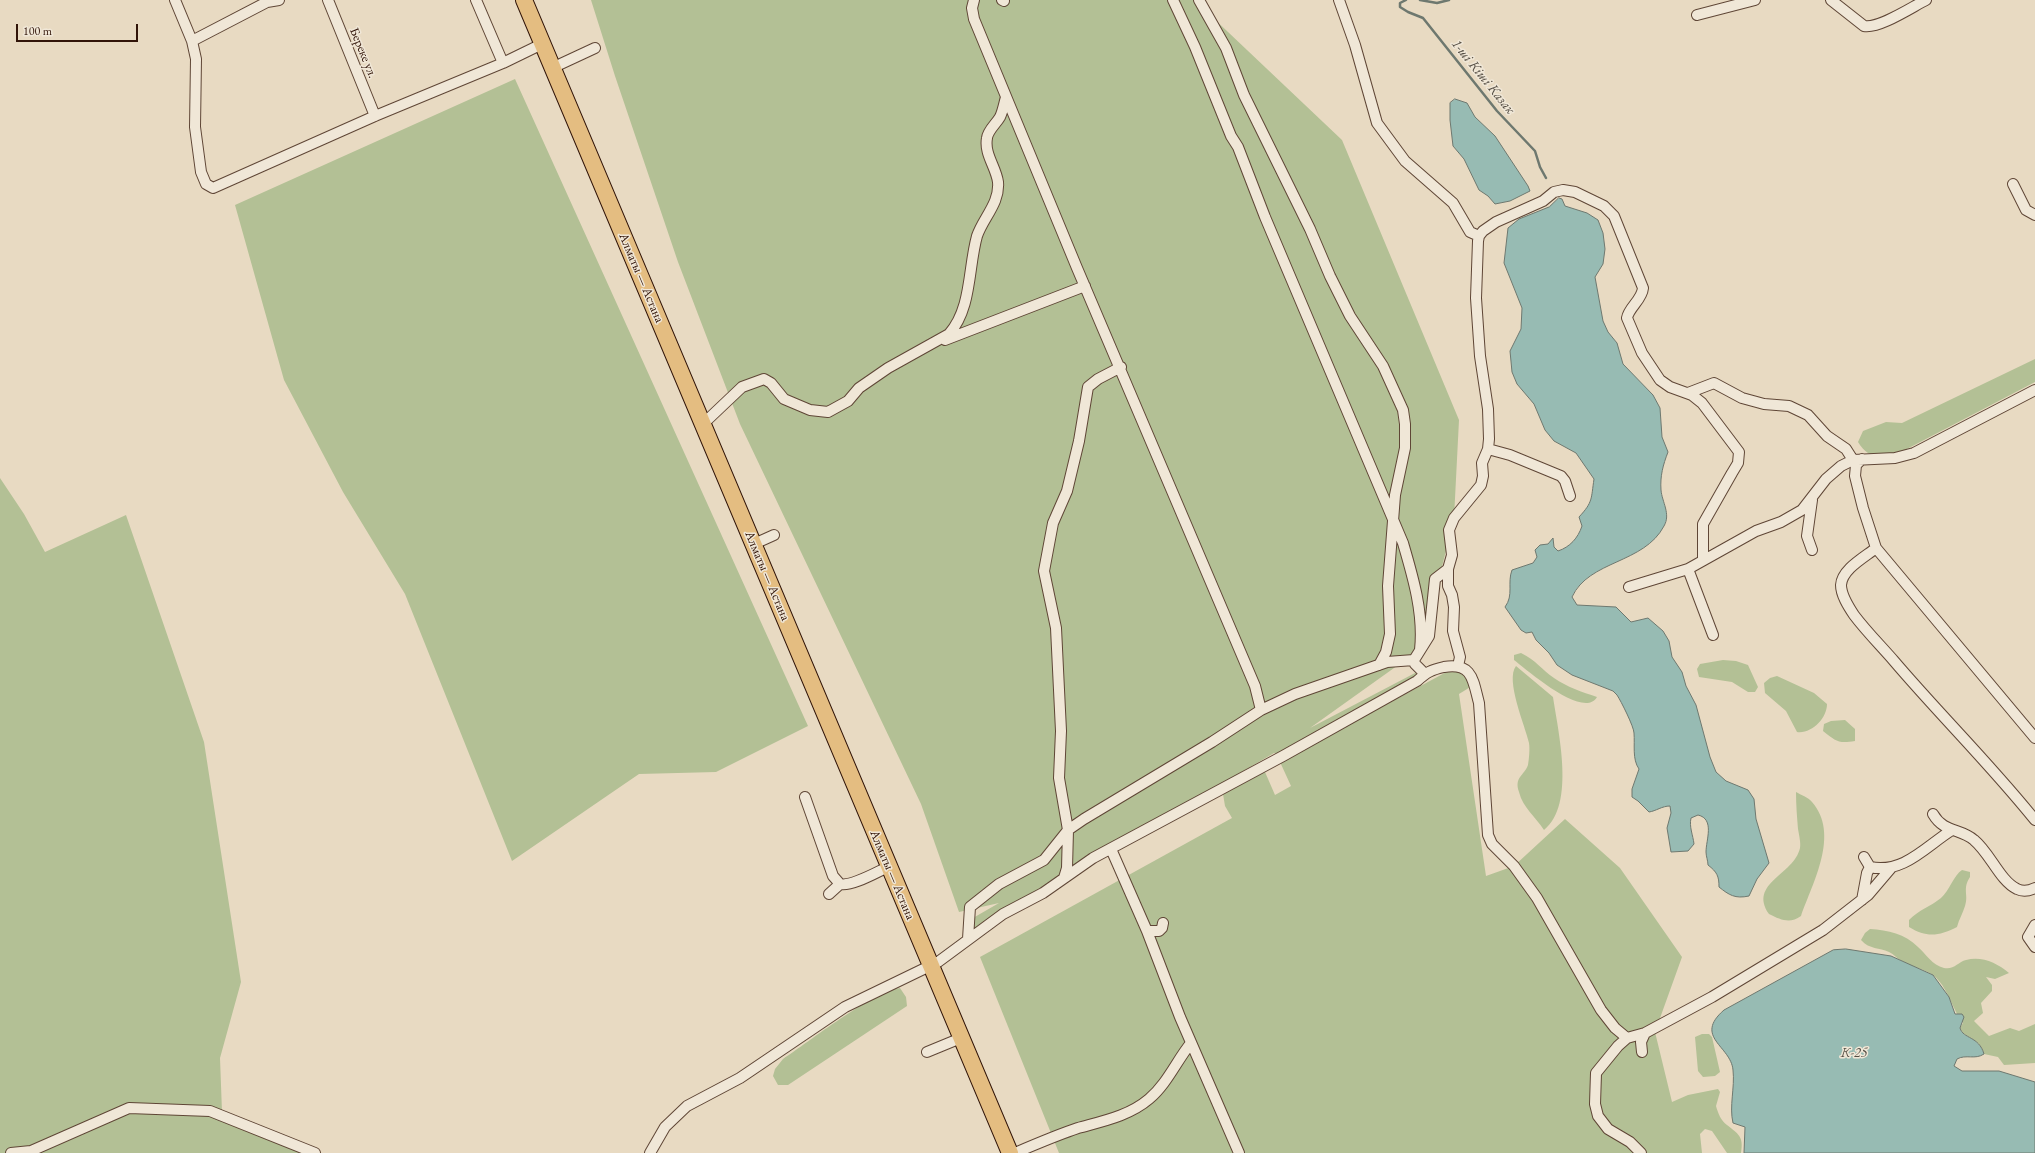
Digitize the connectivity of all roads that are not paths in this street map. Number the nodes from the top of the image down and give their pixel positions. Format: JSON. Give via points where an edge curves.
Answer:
{"nodes":[{"id":1,"x":175,"y":0,"type":"edge"},
{"id":2,"x":278,"y":0,"type":"edge"},
{"id":3,"x":328,"y":0,"type":"edge"},
{"id":4,"x":476,"y":0,"type":"edge"},
{"id":5,"x":524,"y":0,"type":"edge"},
{"id":6,"x":974,"y":0,"type":"edge"},
{"id":7,"x":1173,"y":0,"type":"edge"},
{"id":8,"x":1199,"y":0,"type":"edge"},
{"id":9,"x":1339,"y":0,"type":"edge"},
{"id":10,"x":1755,"y":0,"type":"edge"},
{"id":11,"x":1831,"y":0,"type":"edge"},
{"id":12,"x":1926,"y":0,"type":"edge"},
{"id":13,"x":1697,"y":15,"type":"dead end"},
{"id":14,"x":192,"y":41,"type":"junction"},
{"id":15,"x":542,"y":44,"type":"junction"},
{"id":16,"x":595,"y":48,"type":"dead end"},
{"id":17,"x":503,"y":63,"type":"junction"},
{"id":18,"x":552,"y":68,"type":"junction"},
{"id":19,"x":1006,"y":97,"type":"junction"},
{"id":20,"x":375,"y":116,"type":"junction"},
{"id":21,"x":2013,"y":184,"type":"dead end"},
{"id":22,"x":2035,"y":215,"type":"edge"},
{"id":23,"x":1479,"y":236,"type":"junction"},
{"id":24,"x":1085,"y":286,"type":"junction"},
{"id":25,"x":939,"y":341,"type":"junction"},
{"id":26,"x":1121,"y":367,"type":"junction"},
{"id":27,"x":2035,"y":390,"type":"edge"},
{"id":28,"x":1694,"y":394,"type":"junction"},
{"id":29,"x":703,"y":424,"type":"junction"},
{"id":30,"x":1488,"y":449,"type":"junction"},
{"id":31,"x":1858,"y":460,"type":"junction"},
{"id":32,"x":1570,"y":496,"type":"dead end"},
{"id":33,"x":1812,"y":499,"type":"junction"},
{"id":34,"x":1392,"y":518,"type":"junction"},
{"id":35,"x":774,"y":535,"type":"dead end"},
{"id":36,"x":754,"y":544,"type":"junction"},
{"id":37,"x":1876,"y":548,"type":"junction"},
{"id":38,"x":1812,"y":550,"type":"dead end"},
{"id":39,"x":1702,"y":560,"type":"junction"},
{"id":40,"x":1448,"y":569,"type":"junction"},
{"id":41,"x":1688,"y":569,"type":"junction"},
{"id":42,"x":1629,"y":588,"type":"dead end"},
{"id":43,"x":1713,"y":635,"type":"dead end"},
{"id":44,"x":1420,"y":650,"type":"junction"},
{"id":45,"x":1414,"y":660,"type":"junction"},
{"id":46,"x":1379,"y":665,"type":"junction"},
{"id":47,"x":1458,"y":666,"type":"junction"},
{"id":48,"x":1424,"y":673,"type":"junction"},
{"id":49,"x":1261,"y":710,"type":"junction"},
{"id":50,"x":2035,"y":738,"type":"edge"},
{"id":51,"x":805,"y":797,"type":"dead end"},
{"id":52,"x":1934,"y":814,"type":"dead end"},
{"id":53,"x":2035,"y":820,"type":"edge"},
{"id":54,"x":1068,"y":830,"type":"junction"},
{"id":55,"x":1952,"y":830,"type":"junction"},
{"id":56,"x":1111,"y":849,"type":"junction"},
{"id":57,"x":1864,"y":857,"type":"dead end"},
{"id":58,"x":888,"y":867,"type":"junction"},
{"id":59,"x":1870,"y":867,"type":"junction"},
{"id":60,"x":1891,"y":868,"type":"junction"},
{"id":61,"x":1064,"y":878,"type":"junction"},
{"id":62,"x":840,"y":884,"type":"junction"},
{"id":63,"x":2035,"y":888,"type":"edge"},
{"id":64,"x":829,"y":894,"type":"dead end"},
{"id":65,"x":1862,"y":900,"type":"junction"},
{"id":66,"x":1162,"y":923,"type":"dead end"},
{"id":67,"x":2035,"y":925,"type":"edge"},
{"id":68,"x":1147,"y":931,"type":"junction"},
{"id":69,"x":968,"y":939,"type":"junction"},
{"id":70,"x":2035,"y":947,"type":"edge"},
{"id":71,"x":930,"y":967,"type":"junction"},
{"id":72,"x":1646,"y":1033,"type":"junction"},
{"id":73,"x":961,"y":1038,"type":"junction"},
{"id":74,"x":1627,"y":1038,"type":"junction"},
{"id":75,"x":1191,"y":1042,"type":"junction"},
{"id":76,"x":927,"y":1052,"type":"dead end"},
{"id":77,"x":1642,"y":1052,"type":"dead end"},
{"id":78,"x":11,"y":1153,"type":"edge"},
{"id":79,"x":315,"y":1153,"type":"edge"},
{"id":80,"x":650,"y":1153,"type":"edge"},
{"id":81,"x":1010,"y":1153,"type":"edge"},
{"id":82,"x":1015,"y":1153,"type":"edge"},
{"id":83,"x":1239,"y":1153,"type":"edge"},
{"id":84,"x":1641,"y":1153,"type":"edge"}],
"edges":[{"from":1,"to":14,"type":"street"},
{"from":2,"to":14,"type":"street","via":[[267,2]]},
{"from":3,"to":20,"type":"street","name":"Береке ул."},
{"from":4,"to":17,"type":"street"},
{"from":5,"to":15,"type":"highway","name":"Алматы — Астана"},
{"from":6,"to":19,"type":"street","via":[[974,19]]},
{"from":7,"to":34,"type":"street","via":[[1238,147]]},
{"from":8,"to":34,"type":"street","via":[[1226,48],[1246,100],[1310,229],[1330,276],[1350,316],[1383,366],[1403,410],[1404,448]]},
{"from":9,"to":23,"type":"street","via":[[1357,51],[1377,123],[1405,161],[1453,203],[1470,232]]},
{"from":10,"to":13,"type":"street"},
{"from":11,"to":12,"type":"street","via":[[1864,26],[1869,27]]},
{"from":14,"to":20,"type":"street","via":[[196,59],[196,142],[203,179],[210,186],[217,187]]},
{"from":15,"to":17,"type":"street"},
{"from":15,"to":18,"type":"highway","name":"Алматы — Астана"},
{"from":16,"to":18,"type":"street"},
{"from":17,"to":20,"type":"street"},
{"from":18,"to":29,"type":"highway","name":"Алматы — Астана"},
{"from":19,"to":24,"type":"street"},
{"from":19,"to":25,"type":"street","via":[[1000,117],[987,138],[988,153],[998,182],[997,193],[977,235],[962,313],[956,327]]},
{"from":21,"to":22,"type":"street","via":[[2026,210]]},
{"from":23,"to":28,"type":"street","via":[[1496,222],[1543,201],[1558,191],[1575,192],[1604,206],[1618,224],[1643,288],[1642,294],[1628,312],[1627,318],[1634,337],[1660,380],[1670,387]]},
{"from":23,"to":30,"type":"street","via":[[1476,298],[1480,356],[1488,409]]},
{"from":24,"to":25,"type":"street"},
{"from":24,"to":26,"type":"street"},
{"from":25,"to":29,"type":"street","via":[[881,372],[833,411],[810,410],[784,399],[771,383],[764,379],[742,387]]},
{"from":26,"to":49,"type":"street","via":[[1255,686]]},
{"from":26,"to":54,"type":"street","via":[[1088,387],[1079,441],[1067,491],[1053,523],[1044,571],[1056,628],[1061,730],[1059,778]]},
{"from":27,"to":31,"type":"street","via":[[1914,453],[1896,458]]},
{"from":28,"to":31,"type":"street","via":[[1707,384],[1714,383],[1752,401],[1793,407],[1808,415],[1827,436]]},
{"from":28,"to":39,"type":"street","via":[[1739,452],[1738,462],[1703,524]]},
{"from":29,"to":36,"type":"highway","name":"Алматы — Астана"},
{"from":30,"to":32,"type":"street","via":[[1510,455],[1561,476]]},
{"from":30,"to":40,"type":"street","via":[[1482,462],[1481,485],[1448,530],[1452,555]]},
{"from":31,"to":33,"type":"street","via":[[1841,466],[1826,479]]},
{"from":31,"to":37,"type":"street","via":[[1855,476]]},
{"from":33,"to":38,"type":"street","via":[[1807,536]]},
{"from":33,"to":39,"type":"street","via":[[1802,510],[1781,522],[1756,531]]},
{"from":34,"to":44,"type":"street","via":[[1403,543],[1416,588],[1422,636]]},
{"from":34,"to":46,"type":"street","via":[[1388,586],[1390,634],[1386,652]]},
{"from":35,"to":36,"type":"street"},
{"from":36,"to":58,"type":"highway","name":"Алматы — Астана"},
{"from":37,"to":50,"type":"street"},
{"from":37,"to":53,"type":"street","via":[[1844,576],[1841,586],[1844,598],[1873,637]]},
{"from":39,"to":41,"type":"street"},
{"from":40,"to":44,"type":"street","via":[[1435,579],[1429,636]]},
{"from":40,"to":47,"type":"street","via":[[1448,586],[1454,606],[1453,631],[1460,657]]},
{"from":41,"to":42,"type":"street"},
{"from":41,"to":43,"type":"street"},
{"from":44,"to":45,"type":"street"},
{"from":45,"to":46,"type":"street"},
{"from":45,"to":48,"type":"street"},
{"from":46,"to":49,"type":"street","via":[[1294,694]]},
{"from":47,"to":48,"type":"street"},
{"from":47,"to":74,"type":"street","via":[[1462,666],[1469,673],[1475,686],[1488,835],[1492,844],[1514,866],[1537,898],[1601,1010]]},
{"from":48,"to":56,"type":"street","via":[[1417,680],[1329,730]]},
{"from":49,"to":54,"type":"street"},
{"from":51,"to":62,"type":"street","via":[[833,876]]},
{"from":52,"to":55,"type":"street","via":[[1938,821]]},
{"from":54,"to":61,"type":"street","via":[[1067,868]]},
{"from":54,"to":69,"type":"street","via":[[1044,860],[999,884],[970,906]]},
{"from":55,"to":60,"type":"street","via":[[1913,858]]},
{"from":55,"to":63,"type":"street","via":[[1967,835],[1979,844],[2012,886],[2022,891]]},
{"from":56,"to":61,"type":"street"},
{"from":56,"to":68,"type":"street"},
{"from":57,"to":59,"type":"street"},
{"from":58,"to":62,"type":"street","via":[[853,882]]},
{"from":58,"to":71,"type":"highway","name":"Алматы — Астана"},
{"from":59,"to":60,"type":"street"},
{"from":59,"to":65,"type":"street"},
{"from":60,"to":65,"type":"street"},
{"from":61,"to":69,"type":"street","via":[[1043,893],[1003,914]]},
{"from":62,"to":64,"type":"street"},
{"from":65,"to":72,"type":"street","via":[[1786,953]]},
{"from":66,"to":68,"type":"street","via":[[1159,931]]},
{"from":67,"to":70,"type":"street","via":[[2028,937]]},
{"from":68,"to":75,"type":"street"},
{"from":69,"to":71,"type":"street"},
{"from":71,"to":73,"type":"highway","name":"Алматы — Астана"},
{"from":71,"to":80,"type":"street","via":[[845,1007],[740,1078],[687,1106],[665,1127]]},
{"from":72,"to":74,"type":"street"},
{"from":72,"to":77,"type":"street","via":[[1641,1042]]},
{"from":73,"to":76,"type":"street"},
{"from":73,"to":81,"type":"highway","name":"Алматы — Астана"},
{"from":74,"to":84,"type":"street","via":[[1596,1073],[1595,1104],[1598,1116],[1608,1129],[1630,1142]]},
{"from":75,"to":82,"type":"street","via":[[1149,1099],[1126,1113]]},
{"from":75,"to":83,"type":"street"},
{"from":78,"to":79,"type":"street","via":[[31,1151],[129,1108],[210,1111]]}]}
